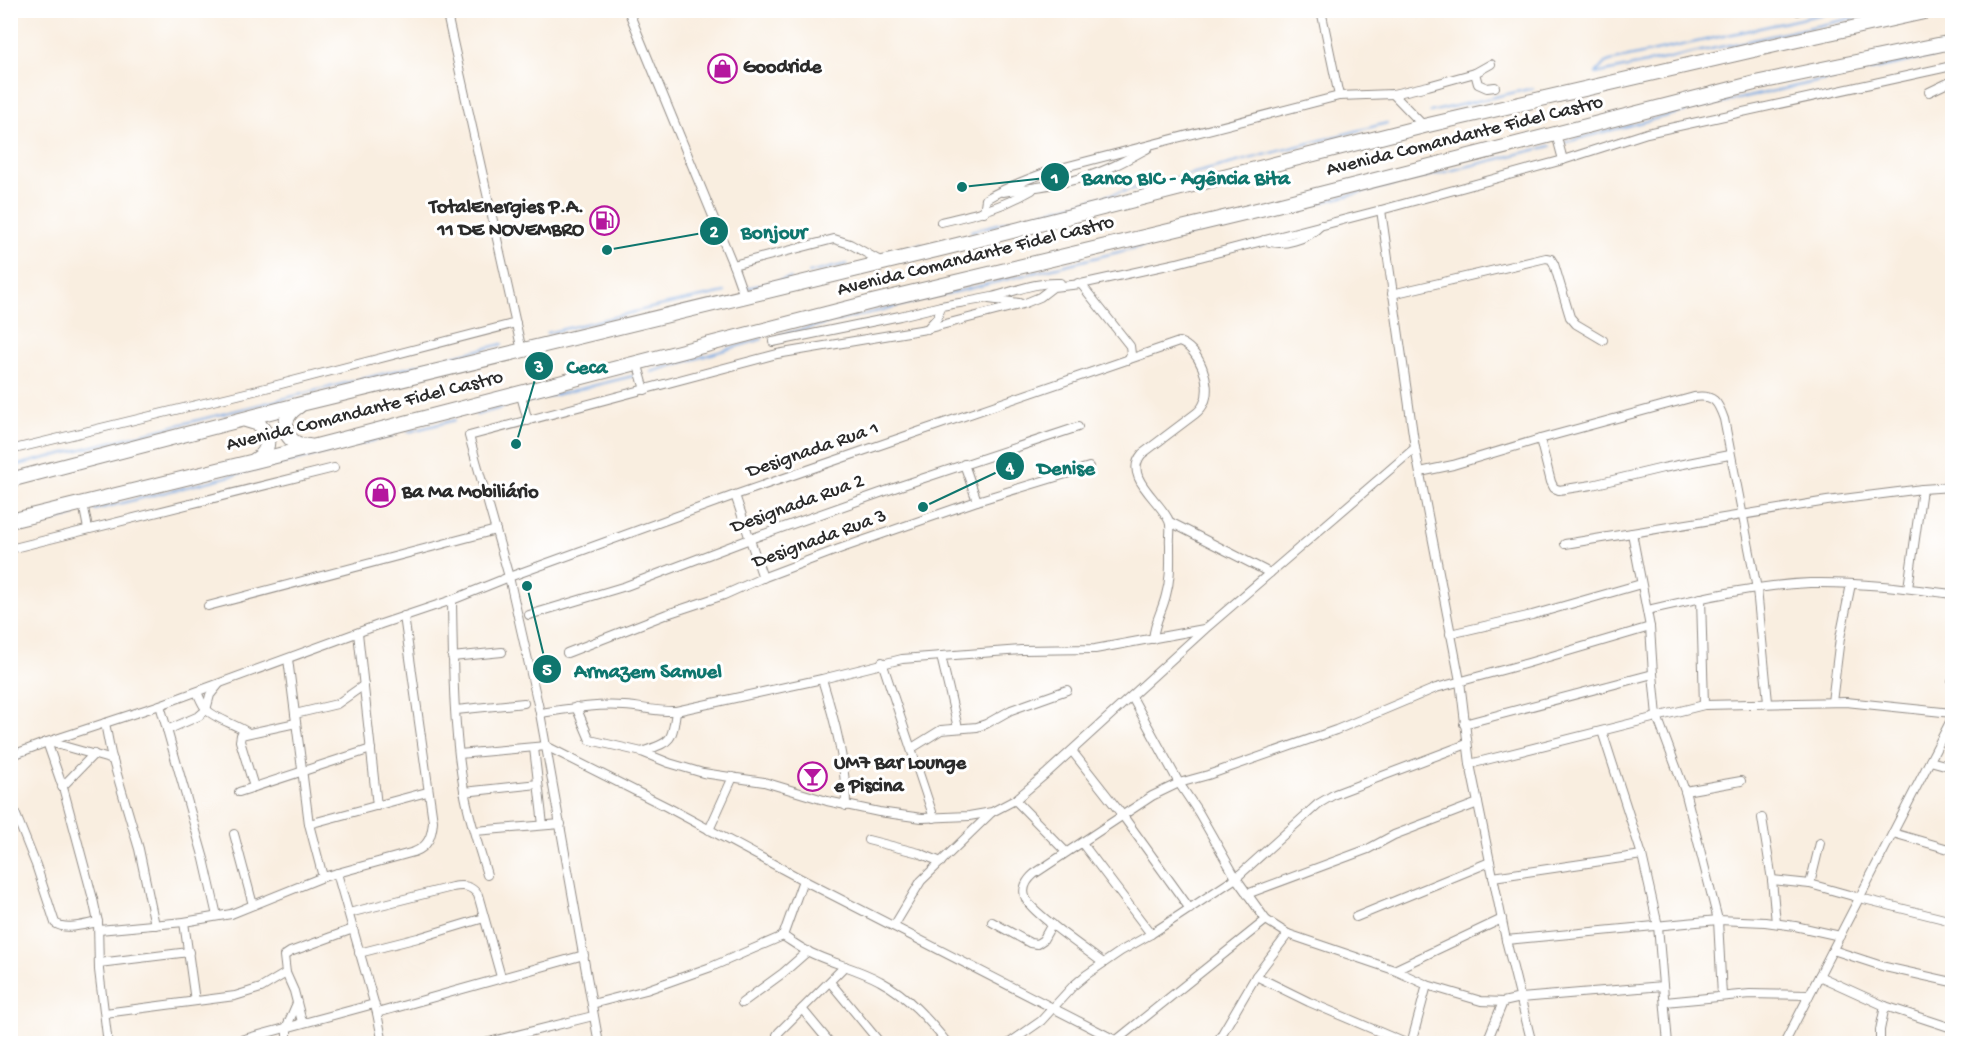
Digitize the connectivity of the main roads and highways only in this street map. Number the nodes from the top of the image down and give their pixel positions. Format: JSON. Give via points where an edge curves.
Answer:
{"nodes":[{"id":1,"x":1933,"y":10,"type":"edge"},
{"id":2,"x":1953,"y":42,"type":"edge"},
{"id":3,"x":301,"y":405,"type":"junction"},
{"id":4,"x":242,"y":420,"type":"junction"},
{"id":5,"x":312,"y":447,"type":"junction"},
{"id":6,"x":253,"y":460,"type":"junction"},
{"id":7,"x":10,"y":480,"type":"edge"},
{"id":8,"x":10,"y":521,"type":"edge"}],
"edges":[{"from":1,"to":3,"type":"highway","name":"Avenida Comandante Fidel Castro","via":[[1425,126]]},
{"from":2,"to":5,"type":"highway","name":"Avenida Comandante Fidel Castro","via":[[1755,83],[1265,208],[883,299],[771,335],[637,362]]},
{"from":3,"to":4,"type":"highway","name":"Avenida Comandante Fidel Castro"},
{"from":3,"to":5,"type":"highway","via":[[288,415],[286,431],[296,444]]},
{"from":4,"to":6,"type":"highway","via":[[259,424],[267,435],[266,449]]},
{"from":4,"to":7,"type":"highway","name":"Avenida Comandante Fidel Castro"},
{"from":5,"to":6,"type":"highway","name":"Avenida Comandante Fidel Castro"},
{"from":6,"to":8,"type":"highway","name":"Avenida Comandante Fidel Castro"}]}
